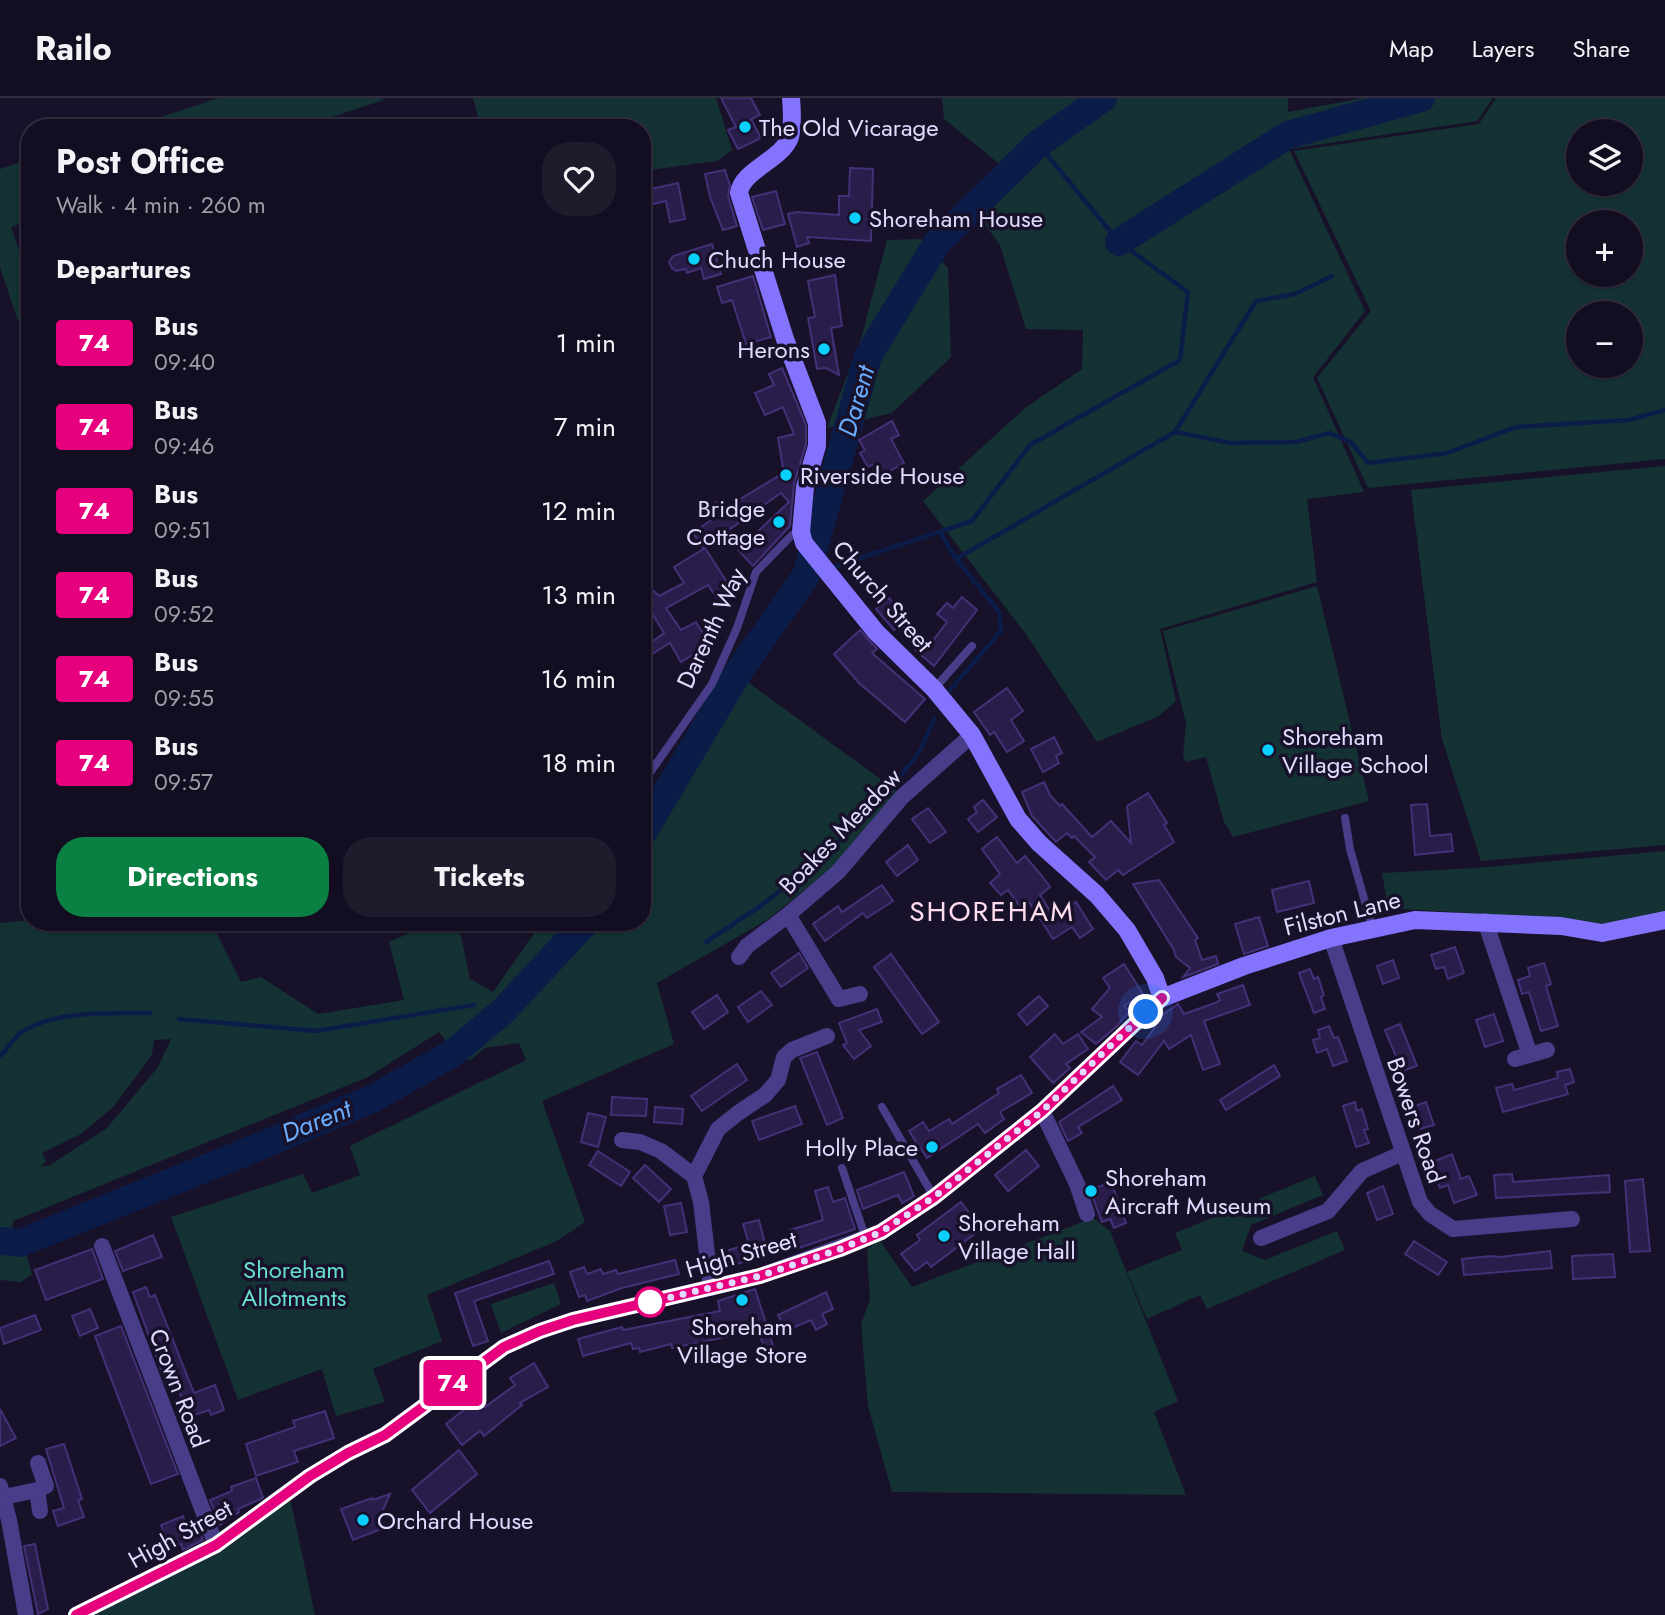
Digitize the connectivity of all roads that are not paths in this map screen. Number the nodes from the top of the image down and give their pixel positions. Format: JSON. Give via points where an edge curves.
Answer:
{"nodes":[{"id":1,"x":791,"y":98,"type":"edge"},
{"id":2,"x":802,"y":537,"type":"junction"},
{"id":3,"x":972,"y":646,"type":"dead end"},
{"id":4,"x":934,"y":690,"type":"junction"},
{"id":5,"x":972,"y":735,"type":"junction"},
{"id":6,"x":651,"y":771,"type":"edge"},
{"id":7,"x":1345,"y":818,"type":"dead end"},
{"id":8,"x":789,"y":915,"type":"junction"},
{"id":9,"x":1665,"y":920,"type":"edge"},
{"id":10,"x":1485,"y":921,"type":"junction"},
{"id":11,"x":1373,"y":928,"type":"junction"},
{"id":12,"x":1331,"y":938,"type":"junction"},
{"id":13,"x":740,"y":957,"type":"dead end"},
{"id":14,"x":860,"y":994,"type":"dead end"},
{"id":15,"x":1162,"y":998,"type":"junction"},
{"id":16,"x":827,"y":1036,"type":"dead end"},
{"id":17,"x":1547,"y":1050,"type":"dead end"},
{"id":18,"x":882,"y":1107,"type":"dead end"},
{"id":19,"x":1042,"y":1111,"type":"junction"},
{"id":20,"x":622,"y":1140,"type":"dead end"},
{"id":21,"x":1403,"y":1153,"type":"junction"},
{"id":22,"x":842,"y":1168,"type":"dead end"},
{"id":23,"x":694,"y":1176,"type":"junction"},
{"id":24,"x":934,"y":1197,"type":"junction"},
{"id":25,"x":1087,"y":1214,"type":"dead end"},
{"id":26,"x":1572,"y":1219,"type":"dead end"},
{"id":27,"x":866,"y":1238,"type":"junction"},
{"id":28,"x":1261,"y":1238,"type":"dead end"},
{"id":29,"x":102,"y":1246,"type":"dead end"},
{"id":30,"x":711,"y":1288,"type":"junction"},
{"id":31,"x":38,"y":1463,"type":"dead end"},
{"id":32,"x":37,"y":1490,"type":"junction"},
{"id":33,"x":2,"y":1491,"type":"edge"},
{"id":34,"x":40,"y":1510,"type":"dead end"},
{"id":35,"x":216,"y":1545,"type":"junction"},
{"id":36,"x":26,"y":1615,"type":"edge"},
{"id":37,"x":76,"y":1615,"type":"edge"}],
"edges":[{"from":1,"to":2,"type":"street","name":"Church Street","via":[[790,137],[745,180],[739,193],[817,423],[817,446],[804,487]]},
{"from":2,"to":4,"type":"street","name":"Church Street","via":[[876,632]]},
{"from":2,"to":6,"type":"lane","name":"Darenth Way","via":[[792,535],[756,572],[712,684]]},
{"from":3,"to":4,"type":"lane"},
{"from":4,"to":5,"type":"street","name":"Church Street"},
{"from":5,"to":8,"type":"street","name":"Boakes Meadow","via":[[902,797],[838,872]]},
{"from":5,"to":15,"type":"street","name":"Church Street","via":[[1018,818],[1126,930],[1156,978]]},
{"from":7,"to":11,"type":"lane"},
{"from":8,"to":13,"type":"street","name":"Boakes Meadow","via":[[747,946]]},
{"from":8,"to":14,"type":"street","via":[[839,999]]},
{"from":9,"to":10,"type":"street","name":"Filston Lane","via":[[1602,933]]},
{"from":10,"to":11,"type":"street","name":"Filston Lane","via":[[1415,919]]},
{"from":10,"to":17,"type":"street","via":[[1522,1057]]},
{"from":11,"to":12,"type":"street","name":"Filston Lane"},
{"from":12,"to":15,"type":"street","name":"Filston Lane"},
{"from":12,"to":21,"type":"street","name":"Bowers Road"},
{"from":15,"to":19,"type":"street","name":"High Street"},
{"from":16,"to":23,"type":"street","via":[[783,1057],[778,1080],[718,1129]]},
{"from":18,"to":24,"type":"lane"},
{"from":19,"to":24,"type":"street","name":"High Street"},
{"from":19,"to":25,"type":"street"},
{"from":20,"to":23,"type":"street","via":[[661,1151]]},
{"from":21,"to":26,"type":"street","name":"Bowers Road","via":[[1420,1202],[1453,1230]]},
{"from":21,"to":28,"type":"street","via":[[1362,1171],[1328,1212]]},
{"from":22,"to":27,"type":"lane"},
{"from":23,"to":30,"type":"street"},
{"from":24,"to":27,"type":"street","name":"High Street"},
{"from":27,"to":30,"type":"street","name":"High Street","via":[[760,1276]]},
{"from":29,"to":35,"type":"street","name":"Crown Road"},
{"from":30,"to":35,"type":"street","name":"High Street","via":[[573,1320],[504,1347],[385,1435],[310,1476]]},
{"from":31,"to":32,"type":"street","via":[[46,1486]]},
{"from":32,"to":33,"type":"street"},
{"from":32,"to":34,"type":"street"},
{"from":33,"to":36,"type":"street"},
{"from":35,"to":37,"type":"street","name":"High Street"}]}
